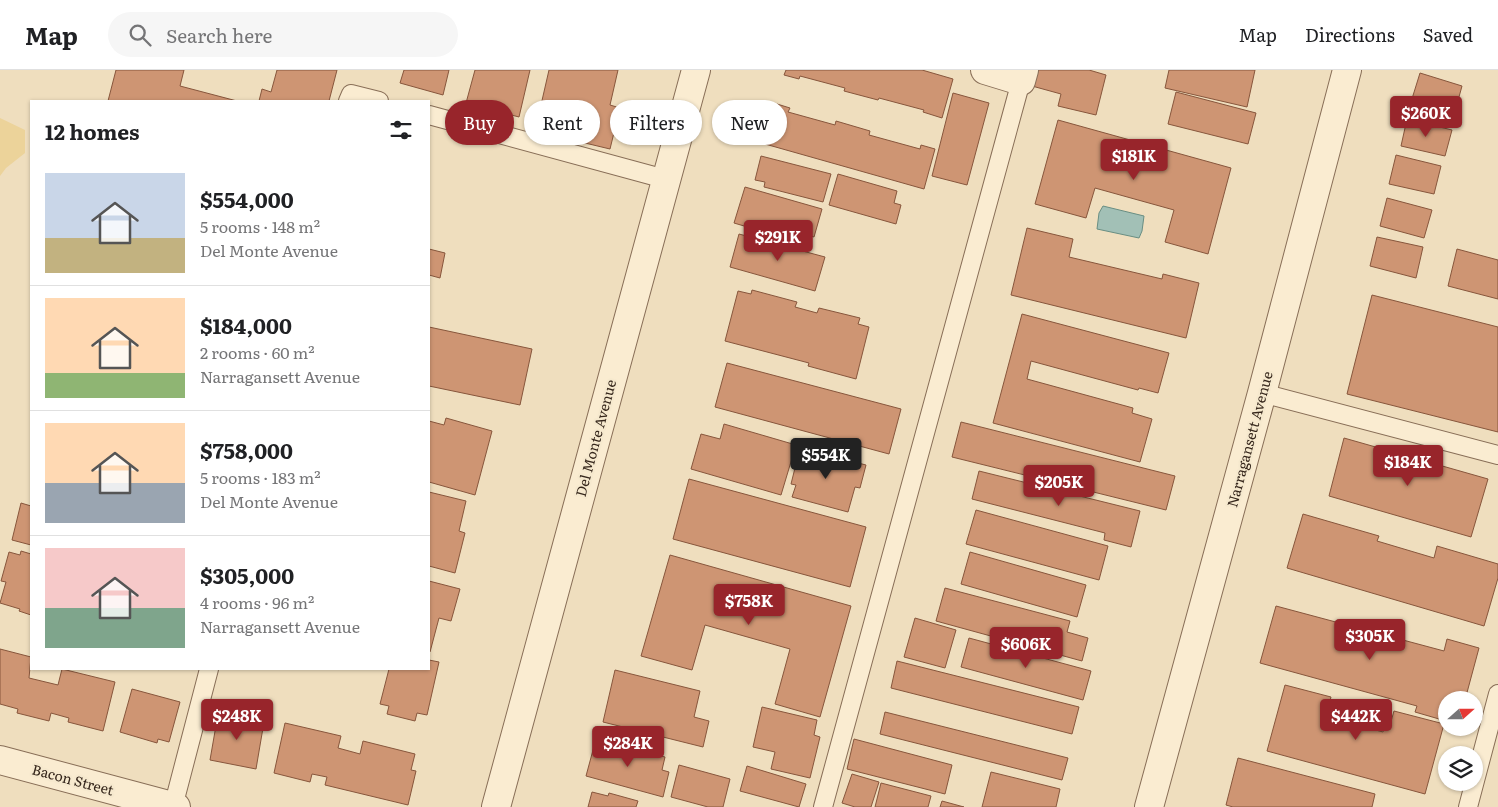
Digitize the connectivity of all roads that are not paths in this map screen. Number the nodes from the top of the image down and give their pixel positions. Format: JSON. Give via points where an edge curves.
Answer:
{"nodes":[{"id":1,"x":696,"y":70,"type":"edge"},
{"id":2,"x":985,"y":70,"type":"edge"},
{"id":3,"x":1347,"y":70,"type":"edge"},
{"id":4,"x":1022,"y":75,"type":"edge"},
{"id":5,"x":348,"y":100,"type":"edge"},
{"id":6,"x":375,"y":100,"type":"edge"},
{"id":7,"x":430,"y":115,"type":"edge"},
{"id":8,"x":665,"y":179,"type":"junction"},
{"id":9,"x":1262,"y":394,"type":"junction"},
{"id":10,"x":1498,"y":455,"type":"edge"},
{"id":11,"x":209,"y":670,"type":"edge"},
{"id":12,"x":1498,"y":694,"type":"edge"},
{"id":13,"x":0,"y":760,"type":"edge"},
{"id":14,"x":174,"y":807,"type":"edge"},
{"id":15,"x":496,"y":807,"type":"edge"},
{"id":16,"x":823,"y":807,"type":"edge"},
{"id":17,"x":1149,"y":807,"type":"edge"},
{"id":18,"x":1468,"y":807,"type":"edge"}],
"edges":[{"from":1,"to":8,"type":"street","name":"Del Monte Avenue"},
{"from":2,"to":4,"type":"street"},
{"from":3,"to":9,"type":"street","name":"Narragansett Avenue"},
{"from":4,"to":16,"type":"lane"},
{"from":5,"to":6,"type":"lane","via":[[351,94]]},
{"from":7,"to":8,"type":"lane"},
{"from":8,"to":15,"type":"street","name":"Del Monte Avenue"},
{"from":9,"to":10,"type":"lane"},
{"from":9,"to":17,"type":"street","name":"Narragansett Avenue"},
{"from":11,"to":14,"type":"lane"},
{"from":12,"to":18,"type":"lane"},
{"from":13,"to":14,"type":"street","name":"Bacon Street"}]}
